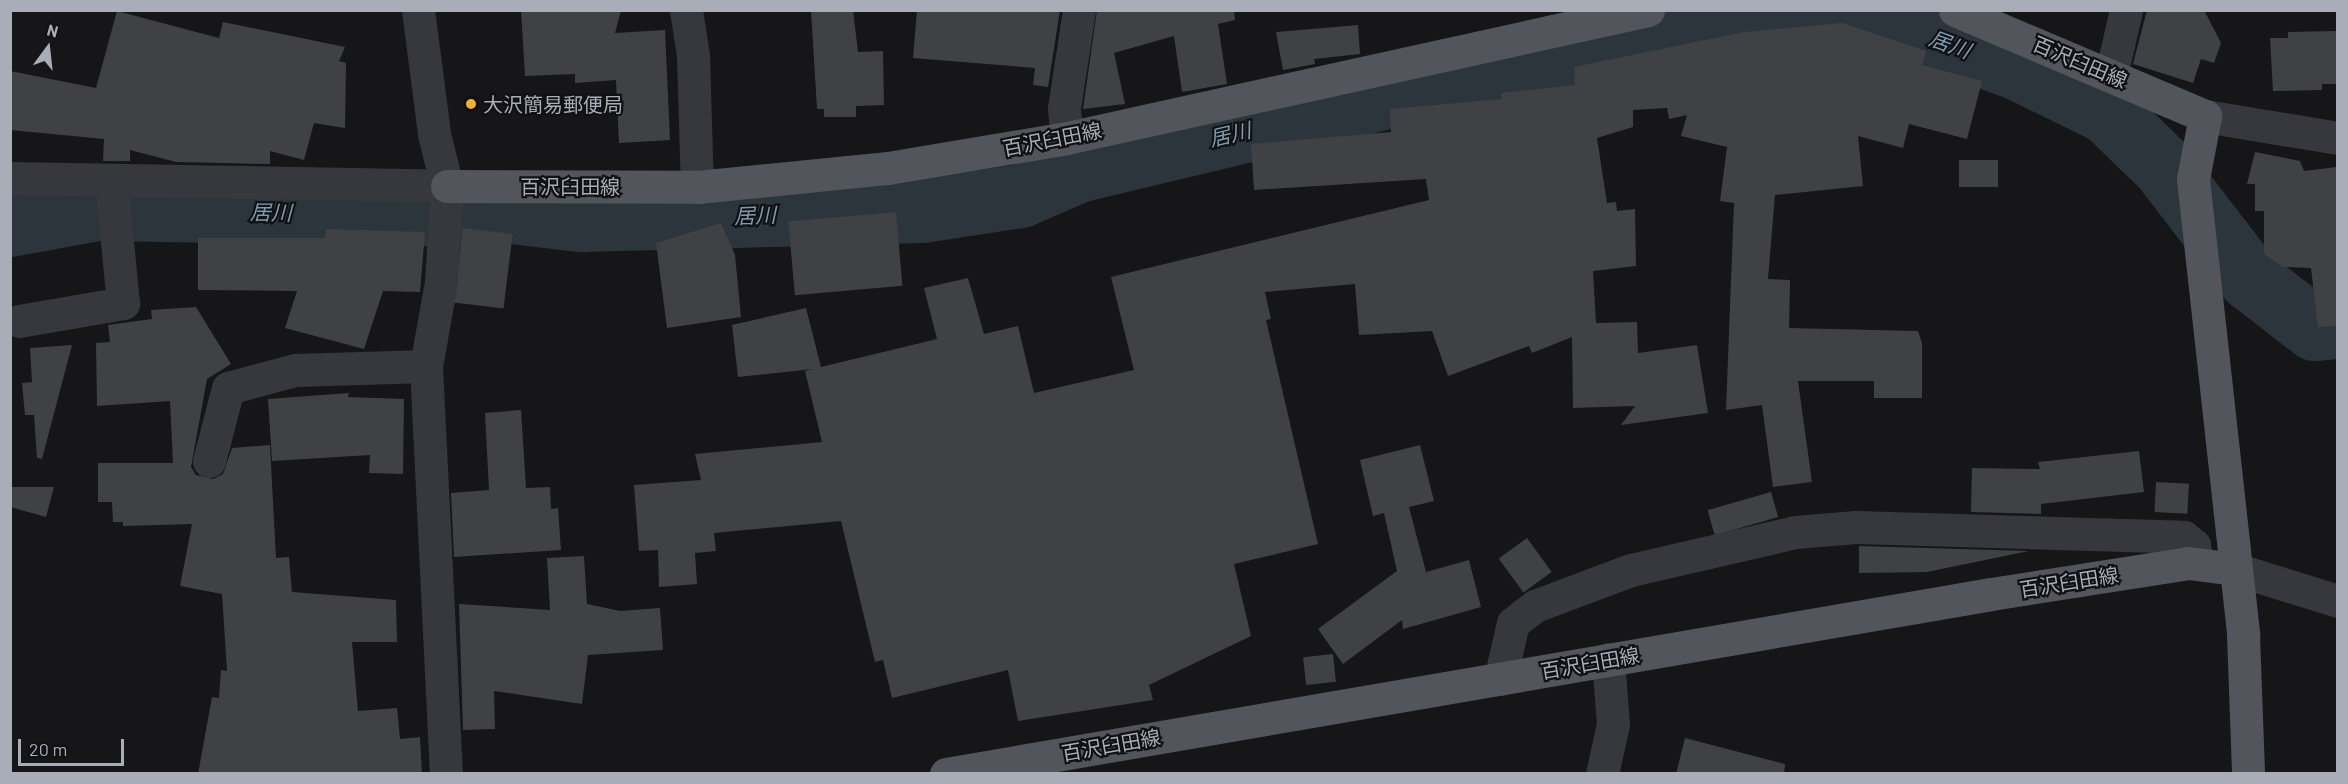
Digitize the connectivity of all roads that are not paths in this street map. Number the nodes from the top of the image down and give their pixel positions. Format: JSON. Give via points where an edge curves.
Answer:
{"nodes":[{"id":1,"x":418,"y":10,"type":"edge"},
{"id":2,"x":686,"y":10,"type":"edge"},
{"id":3,"x":1078,"y":10,"type":"edge"},
{"id":4,"x":1648,"y":10,"type":"edge"},
{"id":5,"x":1954,"y":10,"type":"edge"},
{"id":6,"x":2126,"y":10,"type":"edge"},
{"id":7,"x":2111,"y":75,"type":"junction"},
{"id":8,"x":2205,"y":116,"type":"junction"},
{"id":9,"x":1067,"y":138,"type":"junction"},
{"id":10,"x":2337,"y":138,"type":"edge"},
{"id":11,"x":10,"y":178,"type":"edge"},
{"id":12,"x":697,"y":187,"type":"junction"},
{"id":13,"x":112,"y":199,"type":"junction"},
{"id":14,"x":447,"y":201,"type":"junction"},
{"id":15,"x":19,"y":321,"type":"dead end"},
{"id":16,"x":426,"y":366,"type":"junction"},
{"id":17,"x":209,"y":460,"type":"dead end"},
{"id":18,"x":2198,"y":564,"type":"junction"},
{"id":19,"x":2235,"y":569,"type":"junction"},
{"id":20,"x":2337,"y":601,"type":"edge"},
{"id":21,"x":1608,"y":659,"type":"junction"},
{"id":22,"x":1500,"y":678,"type":"junction"},
{"id":23,"x":446,"y":774,"type":"edge"},
{"id":24,"x":946,"y":774,"type":"edge"},
{"id":25,"x":1602,"y":774,"type":"edge"},
{"id":26,"x":2248,"y":774,"type":"edge"}],
"edges":[{"from":1,"to":14,"type":"street"},
{"from":2,"to":12,"type":"street","via":[[693,55]]},
{"from":3,"to":9,"type":"street","via":[[1064,108]]},
{"from":4,"to":9,"type":"main road","name":"百沢臼田線"},
{"from":5,"to":7,"type":"main road","name":"百沢臼田線"},
{"from":6,"to":7,"type":"street"},
{"from":7,"to":8,"type":"main road","name":"百沢臼田線"},
{"from":8,"to":10,"type":"street"},
{"from":8,"to":19,"type":"main road","via":[[2193,179],[2196,225]]},
{"from":9,"to":12,"type":"main road","name":"百沢臼田線","via":[[888,168]]},
{"from":11,"to":13,"type":"street"},
{"from":12,"to":14,"type":"main road","name":"百沢臼田線"},
{"from":13,"to":14,"type":"street"},
{"from":13,"to":15,"type":"street","via":[[123,303]]},
{"from":14,"to":16,"type":"street"},
{"from":16,"to":17,"type":"street","via":[[295,370],[228,388]]},
{"from":16,"to":23,"type":"street"},
{"from":18,"to":19,"type":"main road","name":"百沢臼田線"},
{"from":18,"to":21,"type":"main road","name":"百沢臼田線"},
{"from":18,"to":22,"type":"street","via":[[2194,544],[2184,537],[1856,527],[1795,532],[1631,570],[1536,606],[1513,623]]},
{"from":19,"to":20,"type":"street"},
{"from":19,"to":26,"type":"main road","via":[[2244,646]]},
{"from":21,"to":22,"type":"main road","name":"百沢臼田線"},
{"from":21,"to":25,"type":"street","via":[[1613,724]]},
{"from":22,"to":24,"type":"main road","name":"百沢臼田線"}]}
